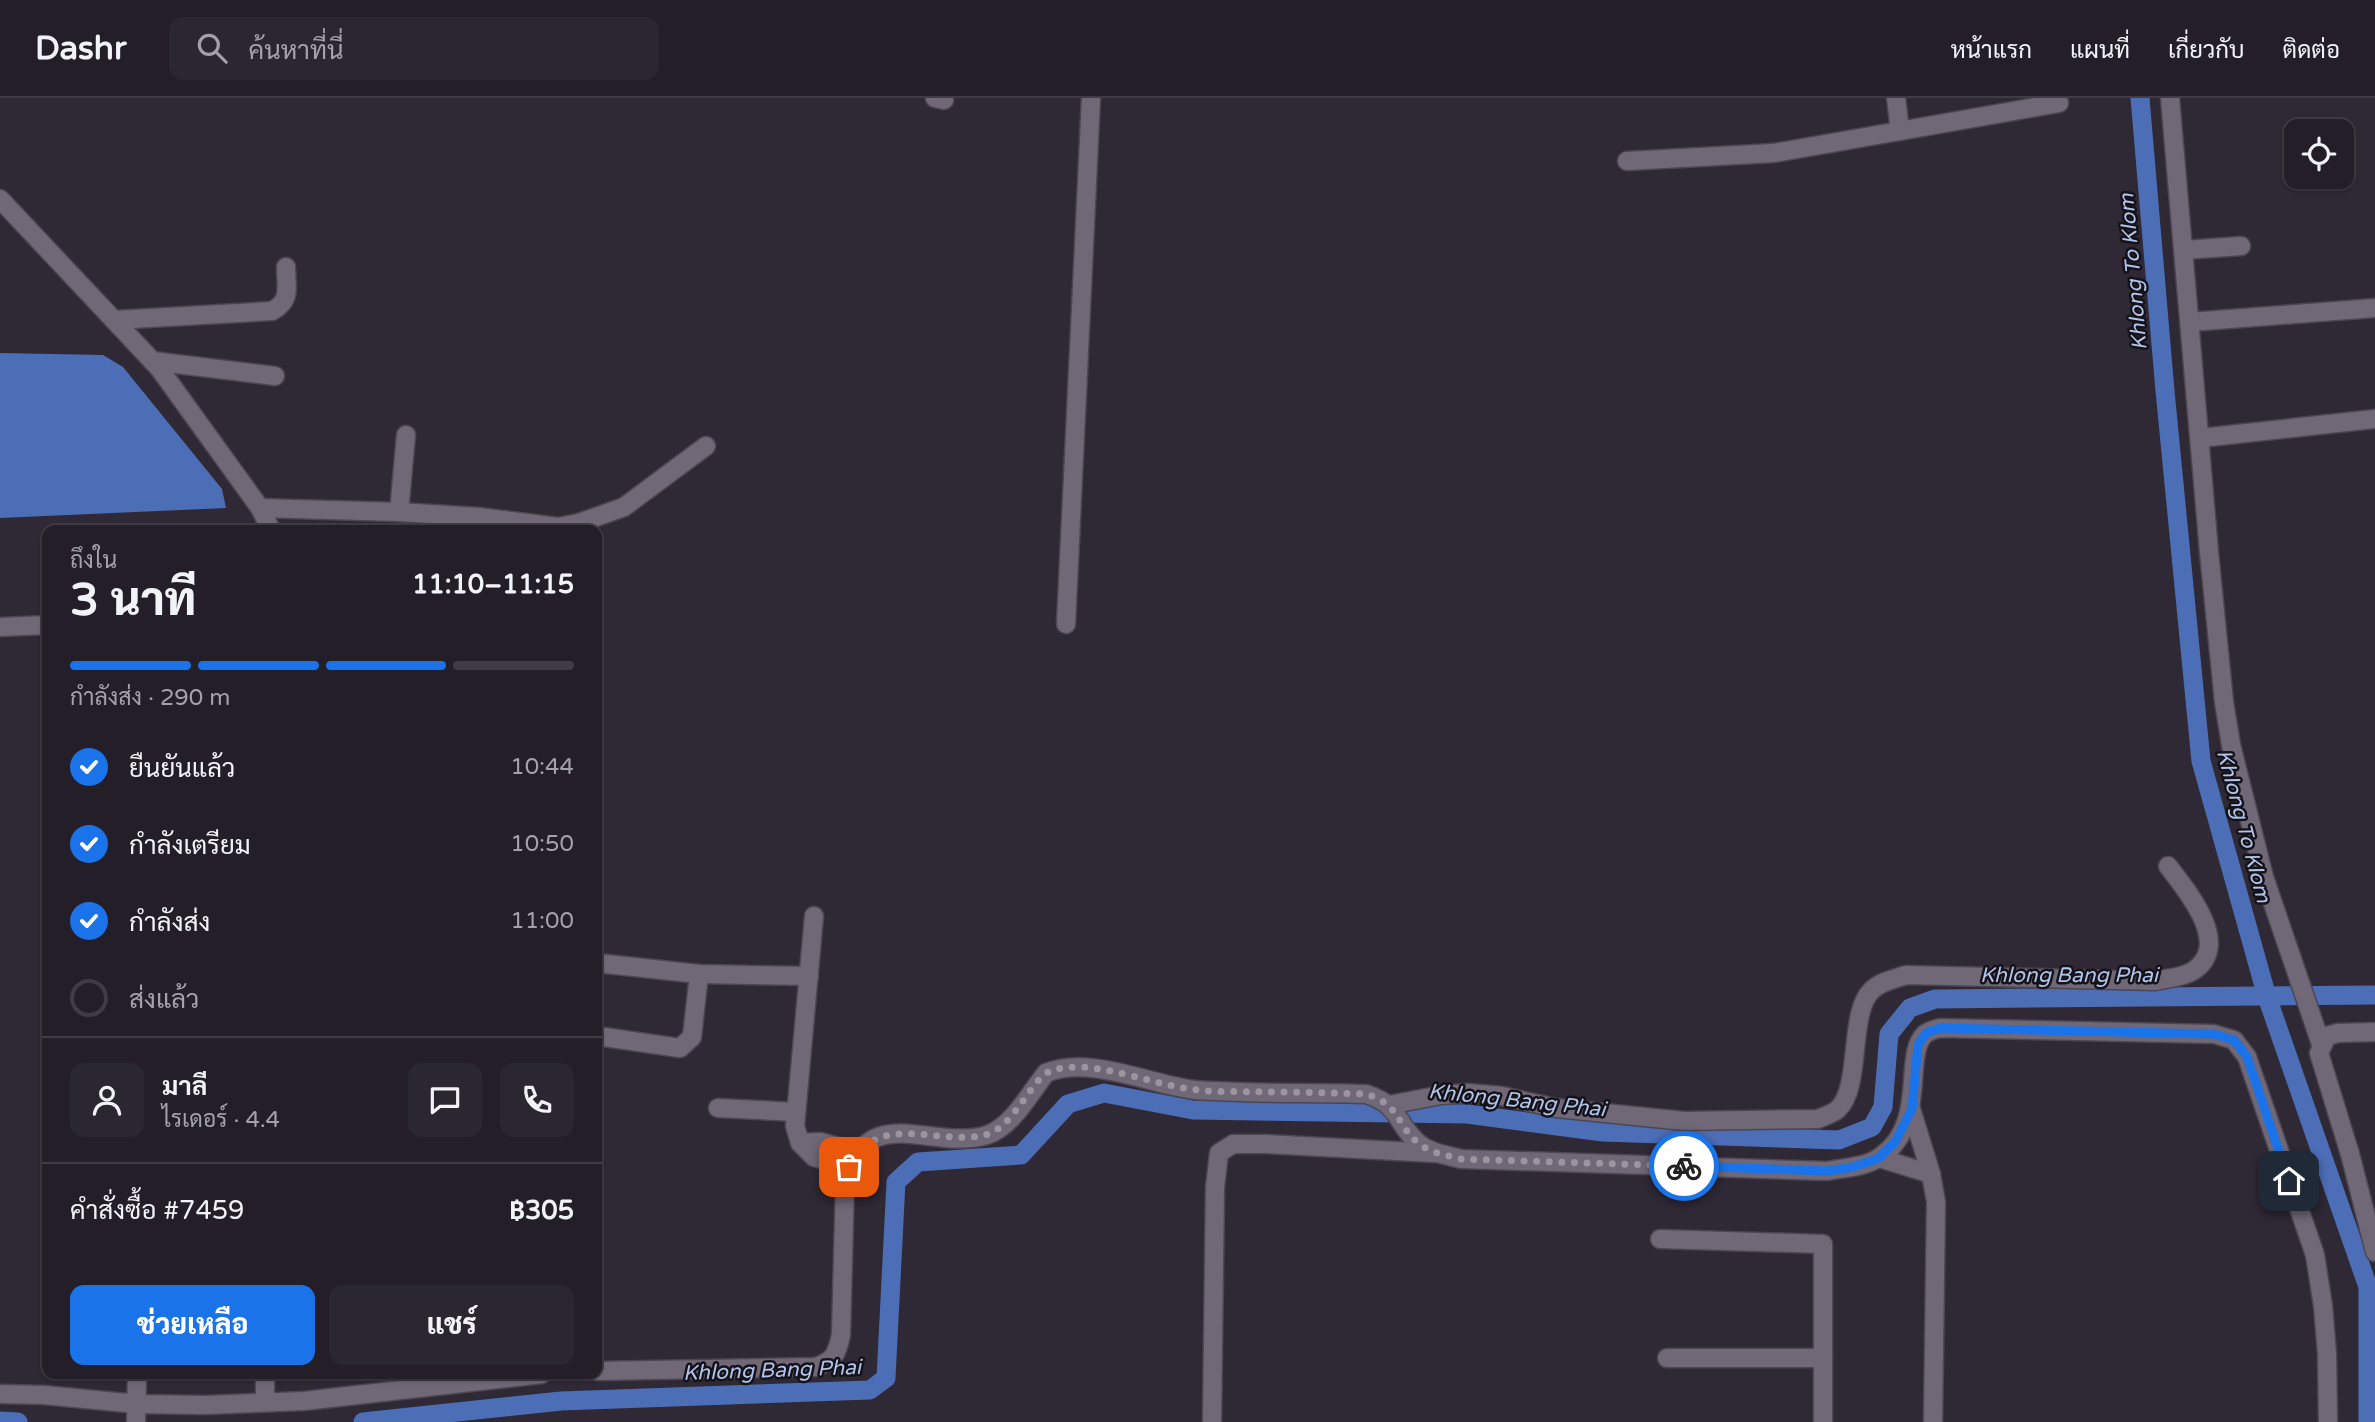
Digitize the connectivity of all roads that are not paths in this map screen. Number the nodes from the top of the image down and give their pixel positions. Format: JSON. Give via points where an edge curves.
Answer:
{"nodes":[{"id":1,"x":1091,"y":98,"type":"edge"},
{"id":2,"x":1896,"y":98,"type":"edge"},
{"id":3,"x":2170,"y":98,"type":"edge"},
{"id":4,"x":2059,"y":103,"type":"dead end"},
{"id":5,"x":1900,"y":131,"type":"junction"},
{"id":6,"x":1627,"y":161,"type":"dead end"},
{"id":7,"x":0,"y":199,"type":"edge"},
{"id":8,"x":2241,"y":246,"type":"dead end"},
{"id":9,"x":2184,"y":250,"type":"junction"},
{"id":10,"x":286,"y":267,"type":"dead end"},
{"id":11,"x":2375,"y":308,"type":"edge"},
{"id":12,"x":114,"y":320,"type":"junction"},
{"id":13,"x":2190,"y":321,"type":"junction"},
{"id":14,"x":152,"y":361,"type":"junction"},
{"id":15,"x":275,"y":376,"type":"dead end"},
{"id":16,"x":2375,"y":419,"type":"edge"},
{"id":17,"x":406,"y":435,"type":"dead end"},
{"id":18,"x":2200,"y":438,"type":"junction"},
{"id":19,"x":706,"y":446,"type":"dead end"},
{"id":20,"x":260,"y":508,"type":"junction"},
{"id":21,"x":400,"y":512,"type":"junction"},
{"id":22,"x":268,"y":525,"type":"edge"},
{"id":23,"x":542,"y":525,"type":"edge"},
{"id":24,"x":568,"y":525,"type":"edge"},
{"id":25,"x":1066,"y":624,"type":"dead end"},
{"id":26,"x":42,"y":625,"type":"edge"},
{"id":27,"x":0,"y":627,"type":"edge"},
{"id":28,"x":2168,"y":866,"type":"dead end"},
{"id":29,"x":814,"y":916,"type":"dead end"},
{"id":30,"x":602,"y":964,"type":"edge"},
{"id":31,"x":699,"y":974,"type":"junction"},
{"id":32,"x":808,"y":976,"type":"junction"},
{"id":33,"x":2375,"y":1032,"type":"edge"},
{"id":34,"x":602,"y":1037,"type":"edge"},
{"id":35,"x":2321,"y":1044,"type":"junction"},
{"id":36,"x":1392,"y":1107,"type":"junction"},
{"id":37,"x":718,"y":1108,"type":"dead end"},
{"id":38,"x":1912,"y":1109,"type":"junction"},
{"id":39,"x":796,"y":1112,"type":"junction"},
{"id":40,"x":1437,"y":1153,"type":"junction"},
{"id":41,"x":1879,"y":1158,"type":"junction"},
{"id":42,"x":853,"y":1159,"type":"junction"},
{"id":43,"x":1931,"y":1174,"type":"junction"},
{"id":44,"x":1660,"y":1239,"type":"dead end"},
{"id":45,"x":2375,"y":1252,"type":"edge"},
{"id":46,"x":1667,"y":1357,"type":"dead end"},
{"id":47,"x":1823,"y":1357,"type":"junction"},
{"id":48,"x":602,"y":1371,"type":"edge"},
{"id":49,"x":136,"y":1379,"type":"edge"},
{"id":50,"x":265,"y":1379,"type":"edge"},
{"id":51,"x":480,"y":1379,"type":"edge"},
{"id":52,"x":0,"y":1394,"type":"edge"},
{"id":53,"x":265,"y":1402,"type":"junction"},
{"id":54,"x":136,"y":1414,"type":"edge"},
{"id":55,"x":1212,"y":1422,"type":"edge"},
{"id":56,"x":1823,"y":1422,"type":"edge"},
{"id":57,"x":1933,"y":1422,"type":"edge"},
{"id":58,"x":2328,"y":1422,"type":"edge"}],
"edges":[{"from":1,"to":25,"type":"street"},
{"from":2,"to":5,"type":"street"},
{"from":3,"to":9,"type":"street"},
{"from":4,"to":5,"type":"street"},
{"from":5,"to":6,"type":"street","via":[[1773,153]]},
{"from":7,"to":12,"type":"street"},
{"from":8,"to":9,"type":"street"},
{"from":9,"to":13,"type":"street"},
{"from":10,"to":12,"type":"street","via":[[286,299],[272,311]]},
{"from":11,"to":13,"type":"street"},
{"from":12,"to":14,"type":"street"},
{"from":13,"to":18,"type":"street"},
{"from":14,"to":15,"type":"street"},
{"from":14,"to":20,"type":"street"},
{"from":16,"to":18,"type":"street"},
{"from":17,"to":21,"type":"street"},
{"from":18,"to":35,"type":"street","via":[[2231,746],[2264,877]]},
{"from":19,"to":24,"type":"street","via":[[624,507]]},
{"from":20,"to":21,"type":"street"},
{"from":20,"to":22,"type":"street"},
{"from":21,"to":23,"type":"street"},
{"from":26,"to":27,"type":"street"},
{"from":28,"to":36,"type":"street","via":[[2196,905],[2209,938],[2204,961],[2192,972],[2155,981],[1906,975],[1881,983],[1862,1005],[1844,1100],[1837,1110],[1818,1119],[1684,1121],[1556,1108],[1468,1093]]},
{"from":29,"to":32,"type":"street"},
{"from":30,"to":31,"type":"street"},
{"from":31,"to":32,"type":"street"},
{"from":31,"to":34,"type":"street","via":[[692,1037],[680,1048]]},
{"from":32,"to":39,"type":"street"},
{"from":33,"to":35,"type":"street","via":[[2338,1033]]},
{"from":35,"to":45,"type":"street","via":[[2321,1062]]},
{"from":36,"to":40,"type":"street","via":[[1419,1143]]},
{"from":36,"to":42,"type":"street","via":[[1366,1094],[1217,1091],[1089,1068],[1060,1069],[1046,1073],[1014,1114],[988,1135],[887,1134],[872,1140]]},
{"from":37,"to":39,"type":"street"},
{"from":38,"to":41,"type":"street","via":[[1895,1142]]},
{"from":38,"to":43,"type":"street"},
{"from":38,"to":58,"type":"street","via":[[1918,1045],[1926,1033],[1940,1028],[2214,1034],[2234,1040],[2247,1057],[2315,1255],[2327,1354]]},
{"from":39,"to":42,"type":"street","via":[[800,1143],[820,1142]]},
{"from":40,"to":41,"type":"street","via":[[1461,1159],[1827,1171]]},
{"from":40,"to":55,"type":"street","via":[[1267,1144],[1233,1144],[1219,1153],[1214,1186]]},
{"from":41,"to":43,"type":"street"},
{"from":42,"to":48,"type":"street","via":[[845,1181],[841,1335],[838,1351],[828,1363],[816,1367]]},
{"from":43,"to":57,"type":"street","via":[[1936,1213]]},
{"from":44,"to":47,"type":"street","via":[[1823,1244]]},
{"from":46,"to":47,"type":"street"},
{"from":47,"to":56,"type":"street"},
{"from":49,"to":54,"type":"street"},
{"from":50,"to":53,"type":"street"},
{"from":51,"to":53,"type":"street"},
{"from":52,"to":54,"type":"street","via":[[44,1395]]},
{"from":53,"to":54,"type":"street"}]}
